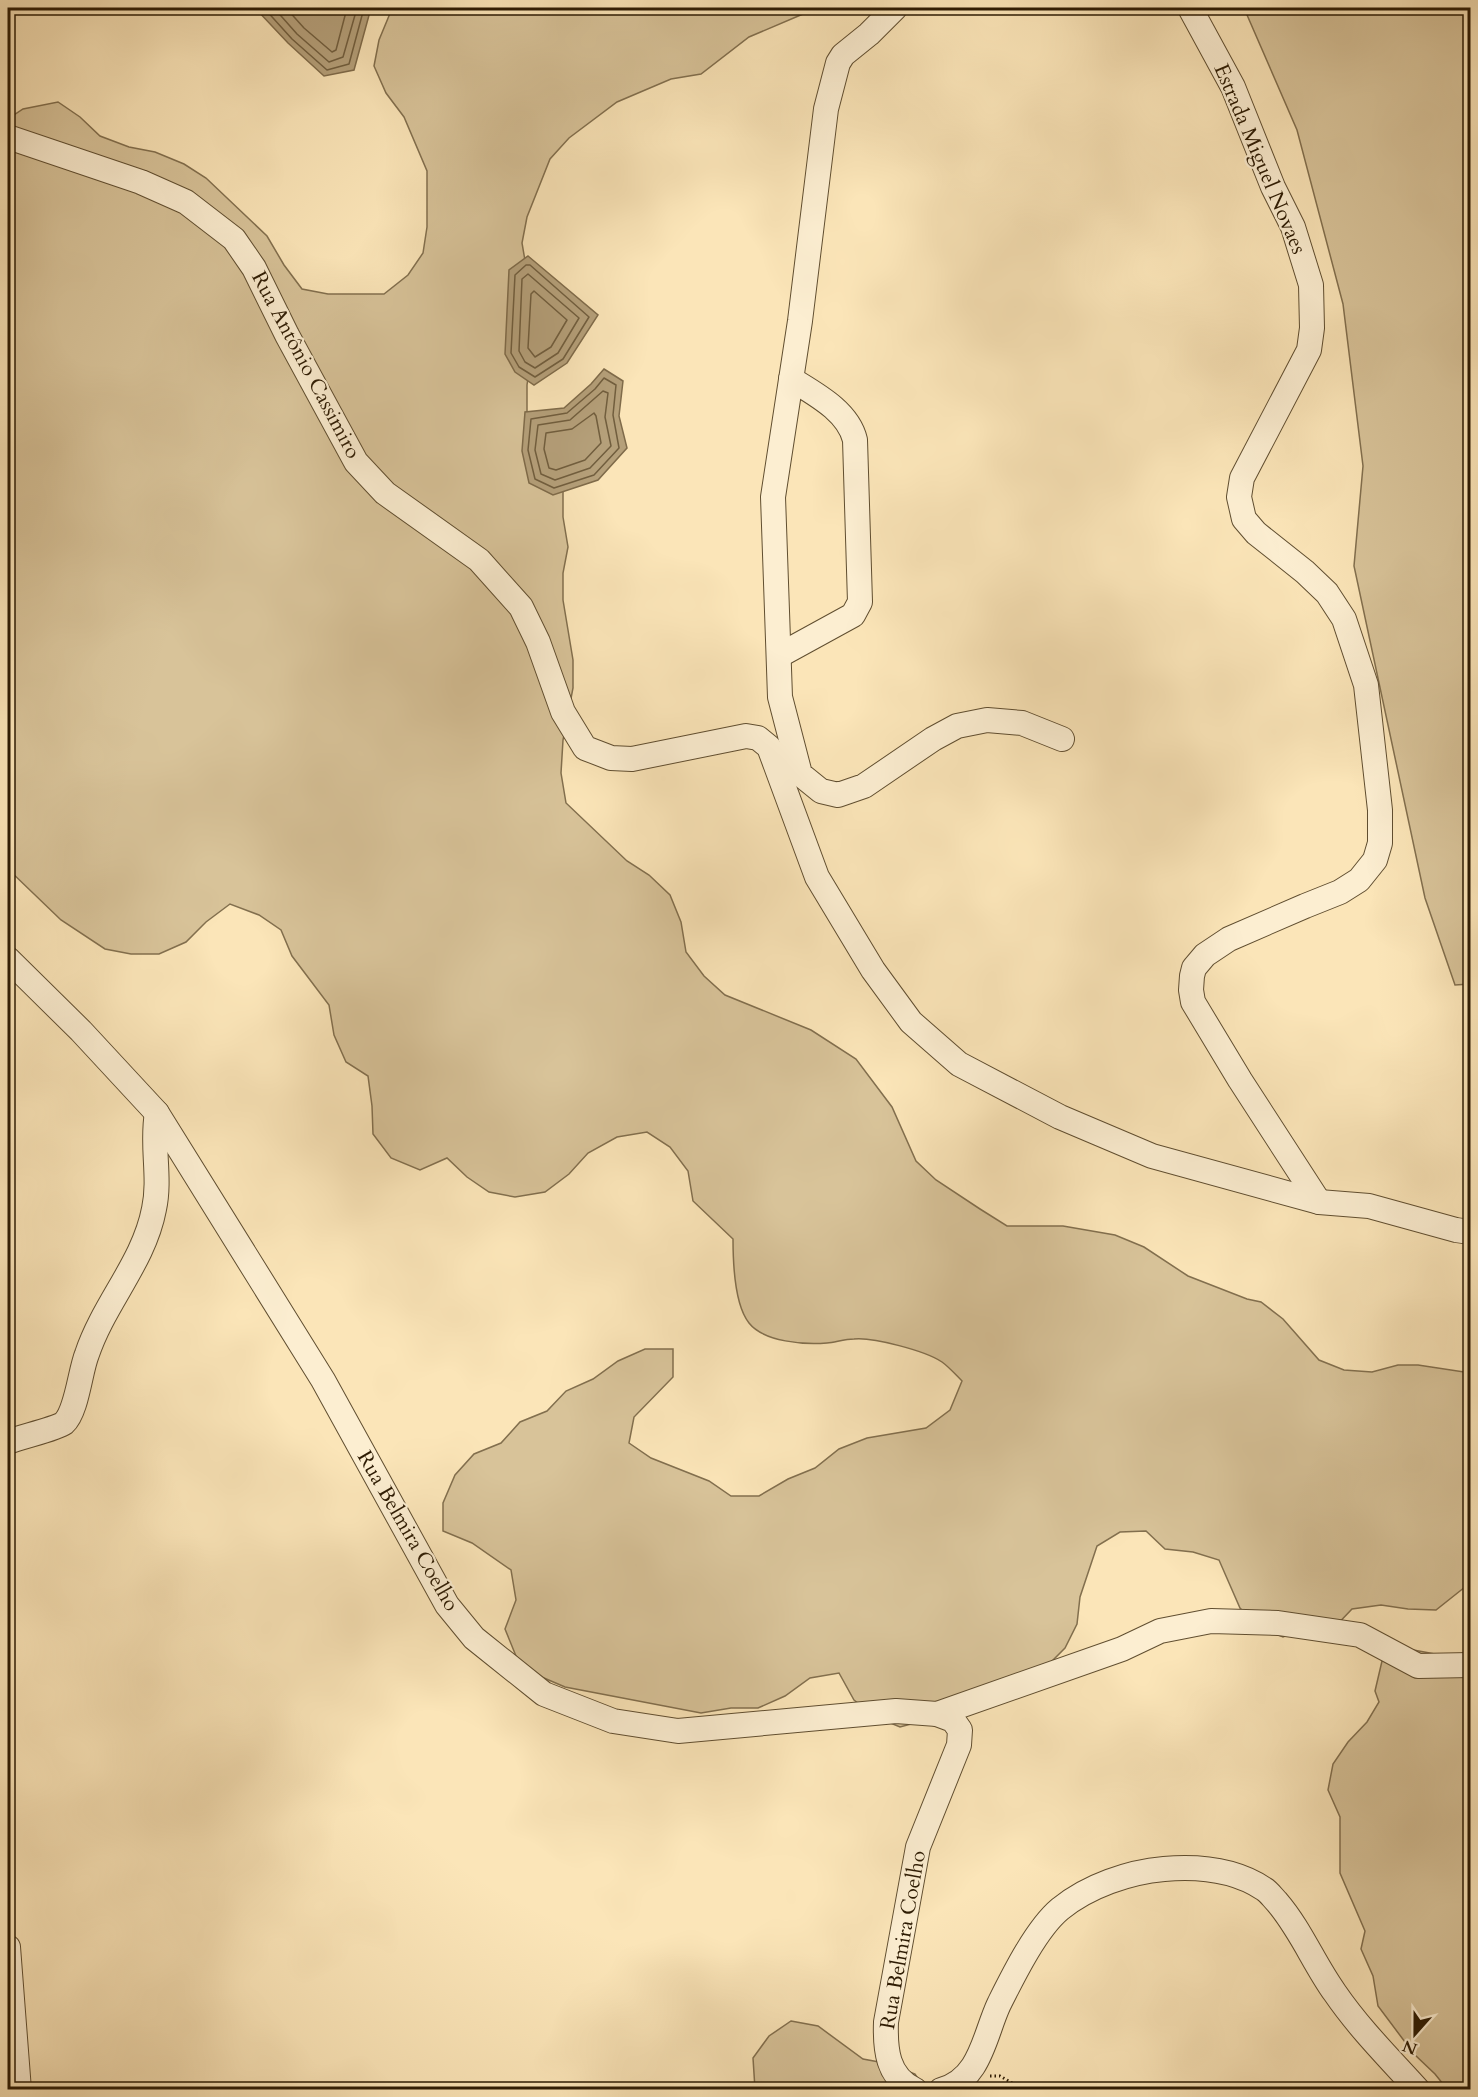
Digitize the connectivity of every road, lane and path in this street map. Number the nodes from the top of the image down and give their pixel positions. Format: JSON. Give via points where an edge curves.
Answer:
{"nodes":[{"id":1,"x":895,"y":8,"type":"edge"},
{"id":2,"x":1190,"y":8,"type":"edge"},
{"id":3,"x":8,"y":137,"type":"edge"},
{"id":4,"x":791,"y":379,"type":"junction"},
{"id":5,"x":780,"y":655,"type":"junction"},
{"id":6,"x":780,"y":698,"type":"junction"},
{"id":7,"x":758,"y":738,"type":"junction"},
{"id":8,"x":1062,"y":739,"type":"dead end"},
{"id":9,"x":8,"y":959,"type":"edge"},
{"id":10,"x":157,"y":1113,"type":"junction"},
{"id":11,"x":1319,"y":1202,"type":"junction"},
{"id":12,"x":1470,"y":1232,"type":"edge"},
{"id":13,"x":8,"y":1442,"type":"edge"},
{"id":14,"x":1470,"y":1665,"type":"edge"},
{"id":15,"x":937,"y":1714,"type":"junction"},
{"id":16,"x":8,"y":1947,"type":"edge"},
{"id":17,"x":967,"y":2076,"type":"junction"},
{"id":18,"x":19,"y":2090,"type":"edge"},
{"id":19,"x":915,"y":2090,"type":"edge"},
{"id":20,"x":941,"y":2090,"type":"edge"},
{"id":21,"x":1024,"y":2090,"type":"edge"},
{"id":22,"x":1418,"y":2090,"type":"edge"}],
"edges":[{"from":1,"to":4,"type":"street","via":[[838,63],[826,109]]},
{"from":2,"to":11,"type":"street","name":"Estrada Miguel Novaes","via":[[1233,87],[1293,227],[1311,285],[1309,350],[1242,477],[1239,496],[1244,519],[1327,593],[1344,619],[1366,685],[1380,810],[1380,843],[1375,860],[1359,880],[1340,892],[1229,939],[1194,968],[1191,990],[1193,1002],[1240,1080]]},
{"from":3,"to":7,"type":"street","name":"Rua Antônio Cassimiro","via":[[141,182],[186,202],[234,239],[254,268],[356,462],[385,493],[478,560],[521,608],[538,642],[563,712],[585,748],[611,758],[632,759],[732,738]]},
{"from":4,"to":5,"type":"street","via":[[773,497]]},
{"from":4,"to":5,"type":"street","via":[[815,394],[852,428],[860,602],[853,615]]},
{"from":5,"to":6,"type":"street"},
{"from":6,"to":7,"type":"street"},
{"from":6,"to":8,"type":"street","via":[[800,774],[821,791],[838,795],[864,786],[957,726],[987,720],[1022,723]]},
{"from":7,"to":11,"type":"street","via":[[769,747],[816,877],[873,970],[911,1022],[959,1064],[1060,1117],[1152,1156]]},
{"from":9,"to":10,"type":"street","name":"Rua Belmira Coelho"},
{"from":10,"to":13,"type":"street","via":[[156,1189],[149,1232],[87,1353],[70,1414],[57,1426]]},
{"from":10,"to":15,"type":"street","name":"Rua Belmira Coelho","via":[[323,1380],[447,1605],[474,1638],[544,1694],[614,1721],[678,1731],[896,1711]]},
{"from":11,"to":12,"type":"street","via":[[1369,1206]]},
{"from":14,"to":15,"type":"street","via":[[1418,1666],[1360,1635],[1278,1623],[1211,1621],[1160,1631],[1122,1649]]},
{"from":15,"to":19,"type":"street","name":"Rua Belmira Coelho","via":[[953,1720],[960,1730],[959,1745],[918,1847],[886,2022],[885,2045],[890,2064],[896,2075]]},
{"from":16,"to":18,"type":"street"},
{"from":17,"to":20,"type":"street"},
{"from":17,"to":21,"type":"path","via":[[1000,2076]]},
{"from":17,"to":22,"type":"street","via":[[1033,1941],[1059,1910],[1121,1877],[1192,1867],[1229,1872],[1266,1889],[1286,1913],[1354,2020]]}]}
